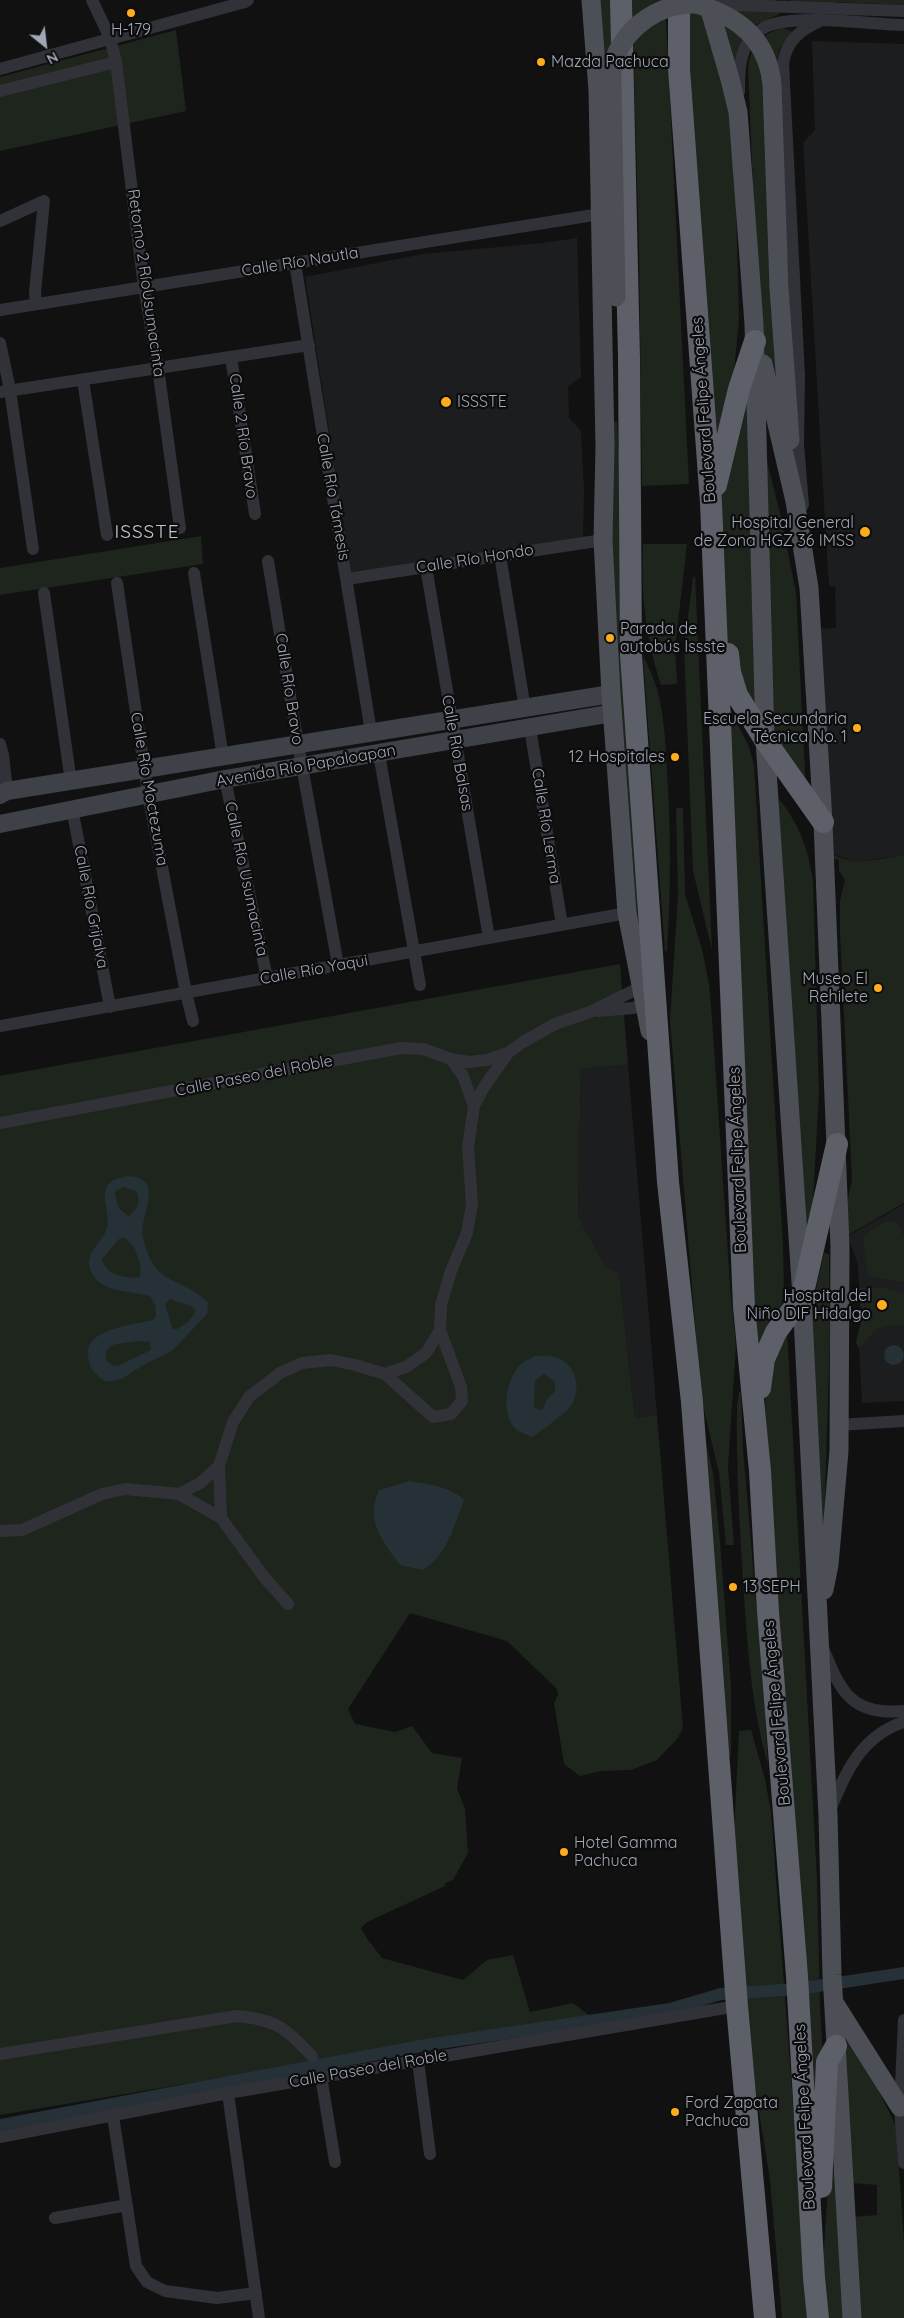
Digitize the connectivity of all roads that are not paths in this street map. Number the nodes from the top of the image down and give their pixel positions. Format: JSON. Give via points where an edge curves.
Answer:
{"nodes":[{"id":1,"x":92,"y":0,"type":"edge"},
{"id":2,"x":248,"y":0,"type":"edge"},
{"id":3,"x":591,"y":0,"type":"edge"},
{"id":4,"x":621,"y":0,"type":"edge"},
{"id":5,"x":782,"y":0,"type":"edge"},
{"id":6,"x":693,"y":1,"type":"edge"},
{"id":7,"x":904,"y":12,"type":"edge"},
{"id":8,"x":820,"y":21,"type":"junction"},
{"id":9,"x":797,"y":22,"type":"junction"},
{"id":10,"x":904,"y":25,"type":"edge"},
{"id":11,"x":110,"y":38,"type":"junction"},
{"id":12,"x":116,"y":62,"type":"junction"},
{"id":13,"x":0,"y":68,"type":"edge"},
{"id":14,"x":0,"y":91,"type":"edge"},
{"id":15,"x":738,"y":112,"type":"junction"},
{"id":16,"x":600,"y":214,"type":"junction"},
{"id":17,"x":0,"y":221,"type":"edge"},
{"id":18,"x":295,"y":263,"type":"junction"},
{"id":19,"x":144,"y":287,"type":"junction"},
{"id":20,"x":36,"y":304,"type":"junction"},
{"id":21,"x":0,"y":310,"type":"edge"},
{"id":22,"x":614,"y":316,"type":"junction"},
{"id":23,"x":754,"y":333,"type":"junction"},
{"id":24,"x":0,"y":343,"type":"edge"},
{"id":25,"x":309,"y":345,"type":"junction"},
{"id":26,"x":231,"y":357,"type":"junction"},
{"id":27,"x":629,"y":357,"type":"junction"},
{"id":28,"x":158,"y":368,"type":"junction"},
{"id":29,"x":82,"y":380,"type":"junction"},
{"id":30,"x":5,"y":391,"type":"edge"},
{"id":31,"x":605,"y":446,"type":"junction"},
{"id":32,"x":795,"y":501,"type":"junction"},
{"id":33,"x":711,"y":503,"type":"junction"},
{"id":34,"x":255,"y":514,"type":"dead end"},
{"id":35,"x":180,"y":528,"type":"dead end"},
{"id":36,"x":107,"y":535,"type":"dead end"},
{"id":37,"x":603,"y":540,"type":"junction"},
{"id":38,"x":33,"y":549,"type":"dead end"},
{"id":39,"x":500,"y":555,"type":"junction"},
{"id":40,"x":268,"y":561,"type":"dead end"},
{"id":41,"x":713,"y":562,"type":"junction"},
{"id":42,"x":426,"y":567,"type":"junction"},
{"id":43,"x":194,"y":573,"type":"dead end"},
{"id":44,"x":347,"y":579,"type":"junction"},
{"id":45,"x":117,"y":583,"type":"dead end"},
{"id":46,"x":809,"y":588,"type":"junction"},
{"id":47,"x":44,"y":593,"type":"dead end"},
{"id":48,"x":611,"y":694,"type":"junction"},
{"id":49,"x":525,"y":709,"type":"junction"},
{"id":50,"x":613,"y":713,"type":"junction"},
{"id":51,"x":452,"y":721,"type":"junction"},
{"id":52,"x":530,"y":728,"type":"junction"},
{"id":53,"x":371,"y":732,"type":"junction"},
{"id":54,"x":455,"y":740,"type":"junction"},
{"id":55,"x":766,"y":740,"type":"junction"},
{"id":56,"x":0,"y":744,"type":"edge"},
{"id":57,"x":298,"y":744,"type":"junction"},
{"id":58,"x":379,"y":754,"type":"junction"},
{"id":59,"x":223,"y":756,"type":"junction"},
{"id":60,"x":302,"y":767,"type":"junction"},
{"id":61,"x":144,"y":770,"type":"junction"},
{"id":62,"x":225,"y":779,"type":"junction"},
{"id":63,"x":71,"y":782,"type":"junction"},
{"id":64,"x":4,"y":793,"type":"edge"},
{"id":65,"x":148,"y":794,"type":"junction"},
{"id":66,"x":72,"y":808,"type":"junction"},
{"id":67,"x":823,"y":822,"type":"junction"},
{"id":68,"x":0,"y":824,"type":"edge"},
{"id":69,"x":627,"y":913,"type":"junction"},
{"id":70,"x":562,"y":925,"type":"junction"},
{"id":71,"x":489,"y":938,"type":"junction"},
{"id":72,"x":414,"y":952,"type":"junction"},
{"id":73,"x":338,"y":965,"type":"junction"},
{"id":74,"x":267,"y":978,"type":"junction"},
{"id":75,"x":420,"y":984,"type":"dead end"},
{"id":76,"x":186,"y":993,"type":"junction"},
{"id":77,"x":648,"y":994,"type":"junction"},
{"id":78,"x":110,"y":1007,"type":"junction"},
{"id":79,"x":590,"y":1012,"type":"junction"},
{"id":80,"x":193,"y":1021,"type":"dead end"},
{"id":81,"x":0,"y":1026,"type":"edge"},
{"id":82,"x":508,"y":1053,"type":"junction"},
{"id":83,"x":451,"y":1058,"type":"junction"},
{"id":84,"x":474,"y":1106,"type":"junction"},
{"id":85,"x":0,"y":1123,"type":"edge"},
{"id":86,"x":837,"y":1144,"type":"junction"},
{"id":87,"x":802,"y":1297,"type":"junction"},
{"id":88,"x":440,"y":1330,"type":"junction"},
{"id":89,"x":384,"y":1374,"type":"junction"},
{"id":90,"x":904,"y":1421,"type":"edge"},
{"id":91,"x":838,"y":1425,"type":"junction"},
{"id":92,"x":219,"y":1466,"type":"junction"},
{"id":93,"x":760,"y":1471,"type":"junction"},
{"id":94,"x":179,"y":1494,"type":"junction"},
{"id":95,"x":220,"y":1518,"type":"junction"},
{"id":96,"x":0,"y":1531,"type":"edge"},
{"id":97,"x":288,"y":1604,"type":"dead end"},
{"id":98,"x":818,"y":1616,"type":"junction"},
{"id":99,"x":819,"y":1638,"type":"junction"},
{"id":100,"x":904,"y":1710,"type":"edge"},
{"id":101,"x":904,"y":1722,"type":"edge"},
{"id":102,"x":828,"y":1815,"type":"junction"},
{"id":103,"x":736,"y":1996,"type":"junction"},
{"id":104,"x":834,"y":2002,"type":"junction"},
{"id":105,"x":904,"y":2020,"type":"edge"},
{"id":106,"x":836,"y":2046,"type":"junction"},
{"id":107,"x":0,"y":2054,"type":"edge"},
{"id":108,"x":312,"y":2056,"type":"dead end"},
{"id":109,"x":418,"y":2061,"type":"junction"},
{"id":110,"x":321,"y":2076,"type":"junction"},
{"id":111,"x":228,"y":2093,"type":"junction"},
{"id":112,"x":900,"y":2107,"type":"junction"},
{"id":113,"x":113,"y":2116,"type":"junction"},
{"id":114,"x":0,"y":2137,"type":"edge"},
{"id":115,"x":430,"y":2154,"type":"dead end"},
{"id":116,"x":335,"y":2162,"type":"dead end"},
{"id":117,"x":904,"y":2163,"type":"edge"},
{"id":118,"x":127,"y":2205,"type":"junction"},
{"id":119,"x":56,"y":2218,"type":"dead end"},
{"id":120,"x":814,"y":2278,"type":"junction"},
{"id":121,"x":256,"y":2293,"type":"junction"},
{"id":122,"x":764,"y":2316,"type":"edge"},
{"id":123,"x":259,"y":2318,"type":"edge"},
{"id":124,"x":818,"y":2318,"type":"edge"},
{"id":125,"x":852,"y":2318,"type":"edge"}],
"edges":[{"from":1,"to":11,"type":"street","name":"Retorno 2 RíoUsumacinta"},
{"from":2,"to":11,"type":"street"},
{"from":3,"to":16,"type":"main road","via":[[598,90]]},
{"from":4,"to":27,"type":"highway"},
{"from":5,"to":9,"type":"street","via":[[783,9]]},
{"from":6,"to":7,"type":"street","bridge":true},
{"from":6,"to":15,"type":"main road","via":[[730,79]]},
{"from":6,"to":22,"type":"main road","bridge":true,"via":[[661,10],[643,20],[626,36],[614,58]]},
{"from":6,"to":32,"type":"main road","bridge":true,"via":[[738,22],[754,38],[767,59],[772,85],[779,288]]},
{"from":6,"to":33,"type":"highway","name":"Boulevard Felipe Ángeles","via":[[679,69]]},
{"from":8,"to":9,"type":"street"},
{"from":8,"to":10,"type":"street"},
{"from":8,"to":46,"type":"street","via":[[795,36],[782,63],[799,376],[798,444]]},
{"from":9,"to":15,"type":"street","via":[[764,28],[747,45],[739,75]]},
{"from":11,"to":12,"type":"street","name":"Retorno 2 RíoUsumacinta"},
{"from":11,"to":13,"type":"street"},
{"from":12,"to":14,"type":"street"},
{"from":12,"to":19,"type":"street","name":"Retorno 2 RíoUsumacinta"},
{"from":15,"to":23,"type":"main road"},
{"from":16,"to":18,"type":"street","name":"Calle Río Nautla"},
{"from":16,"to":31,"type":"main road"},
{"from":17,"to":20,"type":"street","via":[[44,201]]},
{"from":18,"to":19,"type":"street","name":"Calle Río Nautla"},
{"from":18,"to":25,"type":"street","name":"Calle Río Támesis"},
{"from":19,"to":20,"type":"street","name":"Calle Río Nautla"},
{"from":19,"to":28,"type":"street","name":"Retorno 2 RíoUsumacinta"},
{"from":20,"to":21,"type":"street","name":"Calle Río Nautla"},
{"from":22,"to":27,"type":"main road","via":[[621,322]]},
{"from":22,"to":31,"type":"main road"},
{"from":23,"to":32,"type":"main road"},
{"from":23,"to":33,"type":"highway"},
{"from":23,"to":55,"type":"main road"},
{"from":24,"to":30,"type":"street"},
{"from":25,"to":26,"type":"street"},
{"from":25,"to":44,"type":"street","name":"Calle Río Támesis"},
{"from":26,"to":28,"type":"street"},
{"from":26,"to":34,"type":"street","name":"Calle 2 Río Bravo"},
{"from":27,"to":77,"type":"highway","via":[[631,655]]},
{"from":28,"to":29,"type":"street"},
{"from":28,"to":35,"type":"street","name":"Retorno 2 RíoUsumacinta"},
{"from":29,"to":30,"type":"street"},
{"from":29,"to":36,"type":"street"},
{"from":30,"to":38,"type":"street"},
{"from":31,"to":37,"type":"main road"},
{"from":32,"to":46,"type":"main road"},
{"from":33,"to":41,"type":"highway","name":"Boulevard Felipe Ángeles"},
{"from":37,"to":39,"type":"street","name":"Calle Río Hondo"},
{"from":37,"to":48,"type":"main road"},
{"from":39,"to":42,"type":"street","name":"Calle Río Hondo"},
{"from":39,"to":49,"type":"street"},
{"from":40,"to":57,"type":"street","name":"Calle Río Bravo"},
{"from":41,"to":55,"type":"highway","via":[[724,604],[730,672],[737,695]]},
{"from":41,"to":93,"type":"highway","name":"Boulevard Felipe Ángeles","via":[[744,1307]]},
{"from":42,"to":44,"type":"street","name":"Calle Río Hondo"},
{"from":42,"to":51,"type":"street","name":"Calle Río Balsas"},
{"from":43,"to":59,"type":"street"},
{"from":44,"to":53,"type":"street","name":"Calle Río Támesis"},
{"from":45,"to":61,"type":"street","name":"Calle Río Moctezuma"},
{"from":46,"to":67,"type":"main road"},
{"from":47,"to":63,"type":"street"},
{"from":48,"to":49,"type":"street","name":"Avenida Río Papaloapan"},
{"from":48,"to":50,"type":"main road"},
{"from":49,"to":51,"type":"street","name":"Avenida Río Papaloapan"},
{"from":50,"to":52,"type":"street","name":"Avenida Río Papaloapan"},
{"from":50,"to":69,"type":"main road"},
{"from":51,"to":53,"type":"street","name":"Avenida Río Papaloapan"},
{"from":51,"to":54,"type":"street","name":"Calle Río Balsas"},
{"from":52,"to":54,"type":"street","name":"Avenida Río Papaloapan"},
{"from":52,"to":70,"type":"street","name":"Calle Río Lerma"},
{"from":53,"to":57,"type":"street","name":"Avenida Río Papaloapan"},
{"from":54,"to":58,"type":"street","name":"Avenida Río Papaloapan"},
{"from":54,"to":71,"type":"street","name":"Calle Río Balsas"},
{"from":55,"to":67,"type":"highway"},
{"from":55,"to":87,"type":"main road"},
{"from":56,"to":64,"type":"street"},
{"from":57,"to":59,"type":"street","name":"Avenida Río Papaloapan"},
{"from":57,"to":60,"type":"street","name":"Calle Río Bravo"},
{"from":58,"to":60,"type":"street","name":"Avenida Río Papaloapan"},
{"from":58,"to":72,"type":"street"},
{"from":59,"to":61,"type":"street","name":"Avenida Río Papaloapan"},
{"from":60,"to":62,"type":"street","name":"Avenida Río Papaloapan"},
{"from":60,"to":73,"type":"street","name":"Calle Río Bravo"},
{"from":61,"to":63,"type":"street","name":"Avenida Río Papaloapan"},
{"from":61,"to":65,"type":"street","name":"Calle Río Moctezuma"},
{"from":62,"to":65,"type":"street","name":"Avenida Río Papaloapan"},
{"from":62,"to":74,"type":"street","name":"Calle Río Usumacinta"},
{"from":63,"to":64,"type":"street","name":"Avenida Río Papaloapan"},
{"from":65,"to":66,"type":"street","name":"Avenida Río Papaloapan"},
{"from":65,"to":76,"type":"street","name":"Calle Río Moctezuma"},
{"from":66,"to":68,"type":"street","name":"Avenida Río Papaloapan"},
{"from":66,"to":78,"type":"street","name":"Calle Río Grijalva"},
{"from":67,"to":86,"type":"main road"},
{"from":69,"to":70,"type":"street","name":"Calle Río Yaqui"},
{"from":69,"to":77,"type":"main road"},
{"from":70,"to":71,"type":"street","name":"Calle Río Yaqui"},
{"from":71,"to":72,"type":"street","name":"Calle Río Yaqui"},
{"from":72,"to":73,"type":"street","name":"Calle Río Yaqui"},
{"from":72,"to":75,"type":"street"},
{"from":73,"to":74,"type":"street","name":"Calle Río Yaqui"},
{"from":74,"to":76,"type":"street","name":"Calle Río Yaqui"},
{"from":76,"to":78,"type":"street","name":"Calle Río Yaqui"},
{"from":76,"to":80,"type":"street","name":"Calle Río Moctezuma"},
{"from":77,"to":79,"type":"street"},
{"from":77,"to":79,"type":"street"},
{"from":77,"to":103,"type":"highway","via":[[660,1074],[668,1182],[692,1402]]},
{"from":78,"to":81,"type":"street","name":"Calle Río Yaqui"},
{"from":79,"to":82,"type":"street","via":[[547,1028]]},
{"from":82,"to":83,"type":"street","name":"Calle Paseo del Roble","via":[[469,1062]]},
{"from":82,"to":84,"type":"street"},
{"from":83,"to":84,"type":"street","via":[[463,1076]]},
{"from":83,"to":85,"type":"street","name":"Calle Paseo del Roble","via":[[424,1049],[401,1048]]},
{"from":84,"to":88,"type":"street","via":[[468,1147],[472,1204],[467,1233],[440,1305]]},
{"from":86,"to":87,"type":"highway"},
{"from":86,"to":91,"type":"main road","via":[[840,1246]]},
{"from":87,"to":93,"type":"highway","via":[[776,1332],[764,1359],[759,1384],[763,1450]]},
{"from":87,"to":98,"type":"main road"},
{"from":88,"to":89,"type":"street","via":[[426,1353],[406,1367]]},
{"from":88,"to":89,"type":"street","via":[[461,1387],[462,1401],[451,1414],[433,1418]]},
{"from":89,"to":92,"type":"street","via":[[331,1360],[302,1363],[280,1373],[249,1397],[233,1422]]},
{"from":90,"to":91,"type":"street"},
{"from":91,"to":98,"type":"main road","via":[[839,1451],[829,1565]]},
{"from":92,"to":94,"type":"street","via":[[200,1484]]},
{"from":92,"to":95,"type":"street"},
{"from":93,"to":120,"type":"highway","name":"Boulevard Felipe Ángeles","via":[[799,2000]]},
{"from":94,"to":95,"type":"street"},
{"from":94,"to":96,"type":"street","via":[[125,1489],[102,1494],[22,1530]]},
{"from":95,"to":97,"type":"street"},
{"from":98,"to":99,"type":"main road"},
{"from":99,"to":100,"type":"street","via":[[840,1688],[855,1704],[880,1710]]},
{"from":99,"to":102,"type":"main road"},
{"from":101,"to":102,"type":"street","via":[[887,1728],[864,1746],[843,1779]]},
{"from":102,"to":104,"type":"main road"},
{"from":103,"to":109,"type":"street","name":"Calle Paseo del Roble"},
{"from":103,"to":122,"type":"highway"},
{"from":104,"to":106,"type":"main road"},
{"from":104,"to":112,"type":"main road"},
{"from":105,"to":112,"type":"street"},
{"from":106,"to":120,"type":"highway","via":[[827,2062]]},
{"from":106,"to":125,"type":"main road"},
{"from":107,"to":108,"type":"street","name":"Calle Paseo del Roble","via":[[237,2016],[262,2018],[282,2028]]},
{"from":109,"to":110,"type":"street","name":"Calle Paseo del Roble"},
{"from":109,"to":115,"type":"street"},
{"from":110,"to":111,"type":"street","name":"Calle Paseo del Roble"},
{"from":110,"to":116,"type":"street"},
{"from":111,"to":113,"type":"street","name":"Calle Paseo del Roble"},
{"from":111,"to":121,"type":"street"},
{"from":112,"to":117,"type":"street"},
{"from":113,"to":114,"type":"street","name":"Calle Paseo del Roble"},
{"from":113,"to":118,"type":"street"},
{"from":118,"to":119,"type":"street"},
{"from":118,"to":121,"type":"street","via":[[136,2266],[147,2282],[165,2291],[217,2298]]},
{"from":120,"to":124,"type":"highway","name":"Boulevard Felipe Ángeles"},
{"from":121,"to":123,"type":"street"}]}
